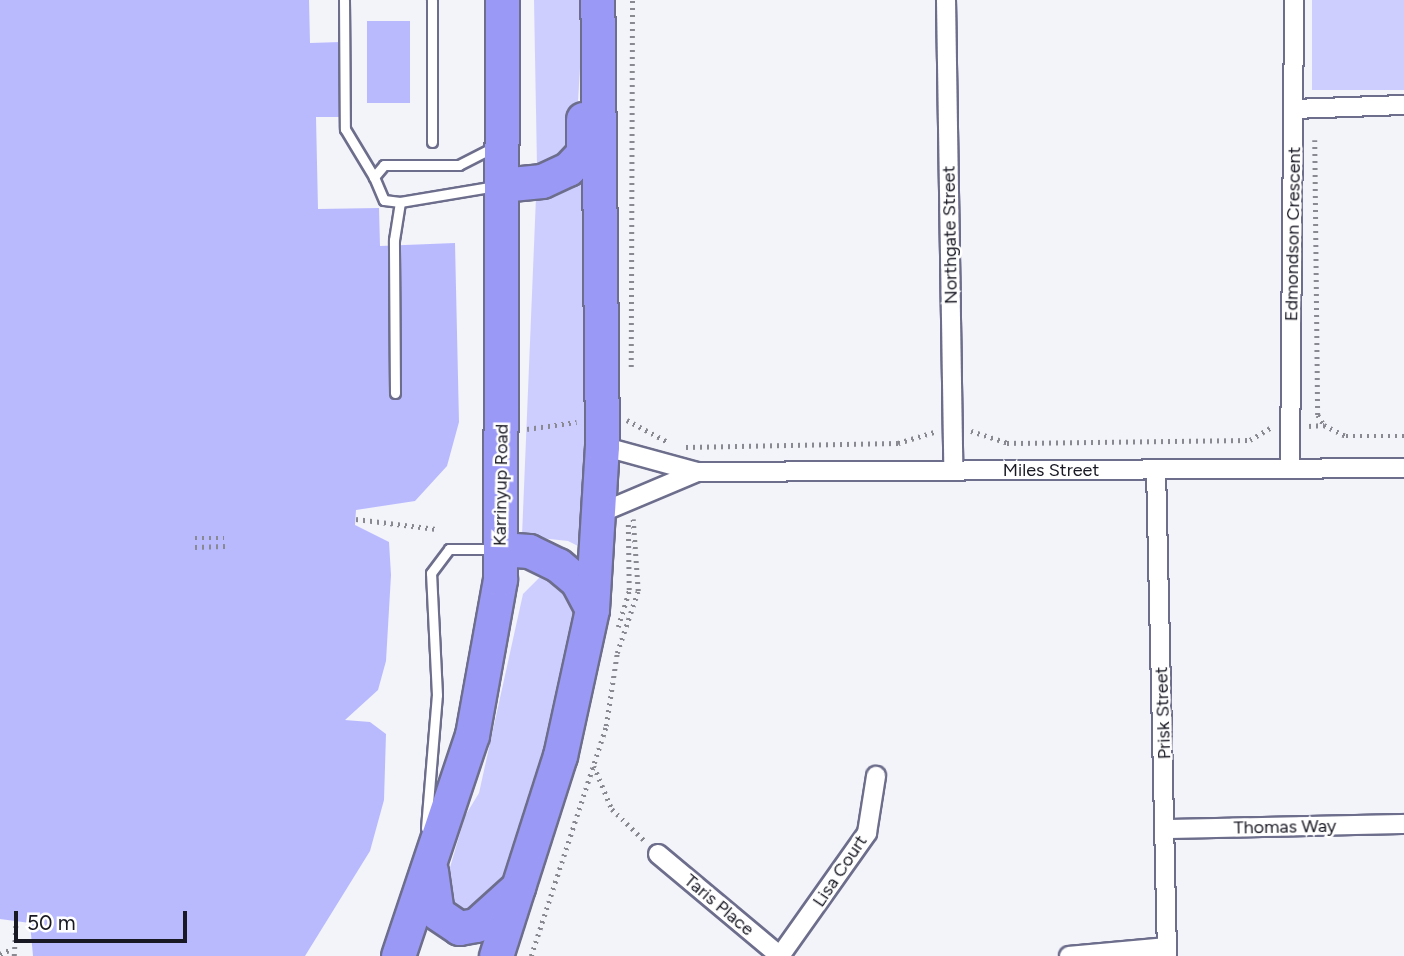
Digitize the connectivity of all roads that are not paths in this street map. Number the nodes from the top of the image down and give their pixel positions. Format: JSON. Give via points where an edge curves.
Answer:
{"nodes":[{"id":1,"x":344,"y":0,"type":"edge"},
{"id":2,"x":432,"y":0,"type":"edge"},
{"id":3,"x":502,"y":0,"type":"edge"},
{"id":4,"x":946,"y":0,"type":"edge"},
{"id":5,"x":1294,"y":0,"type":"edge"},
{"id":6,"x":597,"y":4,"type":"edge"},
{"id":7,"x":1404,"y":105,"type":"edge"},
{"id":8,"x":1294,"y":109,"type":"junction"},
{"id":9,"x":432,"y":142,"type":"dead end"},
{"id":10,"x":499,"y":144,"type":"junction"},
{"id":11,"x":374,"y":177,"type":"junction"},
{"id":12,"x":501,"y":185,"type":"junction"},
{"id":13,"x":400,"y":202,"type":"junction"},
{"id":14,"x":395,"y":393,"type":"dead end"},
{"id":15,"x":612,"y":429,"type":"junction"},
{"id":16,"x":1290,"y":468,"type":"junction"},
{"id":17,"x":1404,"y":468,"type":"edge"},
{"id":18,"x":1156,"y":470,"type":"junction"},
{"id":19,"x":953,"y":471,"type":"junction"},
{"id":20,"x":697,"y":472,"type":"junction"},
{"id":21,"x":600,"y":513,"type":"junction"},
{"id":22,"x":500,"y":550,"type":"junction"},
{"id":23,"x":593,"y":609,"type":"junction"},
{"id":24,"x":876,"y":776,"type":"dead end"},
{"id":25,"x":1404,"y":824,"type":"edge"},
{"id":26,"x":1167,"y":829,"type":"junction"},
{"id":27,"x":434,"y":849,"type":"junction"},
{"id":28,"x":658,"y":854,"type":"road end"},
{"id":29,"x":518,"y":887,"type":"junction"},
{"id":30,"x":1167,"y":951,"type":"edge"},
{"id":31,"x":398,"y":956,"type":"edge"},
{"id":32,"x":496,"y":956,"type":"edge"},
{"id":33,"x":780,"y":956,"type":"edge"},
{"id":34,"x":1069,"y":956,"type":"edge"}],
"edges":[{"from":1,"to":11,"type":"lane","via":[[345,129]]},
{"from":2,"to":9,"type":"lane"},
{"from":3,"to":10,"type":"highway","name":"Karrinyup Road"},
{"from":4,"to":19,"type":"street","name":"Northgate Street"},
{"from":5,"to":8,"type":"street","name":"Edmondson Crescent"},
{"from":6,"to":12,"type":"highway","via":[[585,27],[583,153],[568,169],[542,181]]},
{"from":6,"to":15,"type":"highway"},
{"from":7,"to":8,"type":"street"},
{"from":8,"to":16,"type":"street","name":"Edmondson Crescent"},
{"from":10,"to":11,"type":"lane","via":[[459,165],[396,163],[384,165]]},
{"from":10,"to":12,"type":"highway","name":"Karrinyup Road"},
{"from":11,"to":13,"type":"lane","via":[[384,200]]},
{"from":12,"to":13,"type":"lane"},
{"from":12,"to":22,"type":"highway","name":"Karrinyup Road"},
{"from":13,"to":14,"type":"lane","via":[[394,240]]},
{"from":15,"to":20,"type":"street","name":"Miles Street"},
{"from":15,"to":21,"type":"highway"},
{"from":16,"to":17,"type":"street","name":"Miles Street"},
{"from":16,"to":18,"type":"street","name":"Miles Street"},
{"from":18,"to":19,"type":"street","name":"Miles Street"},
{"from":18,"to":26,"type":"street","name":"Prisk Street"},
{"from":19,"to":20,"type":"street","name":"Miles Street"},
{"from":20,"to":21,"type":"street","name":"Miles Street"},
{"from":21,"to":23,"type":"highway"},
{"from":22,"to":23,"type":"highway","via":[[529,551],[558,565],[577,581]]},
{"from":22,"to":27,"type":"highway","name":"Karrinyup Road","via":[[500,579],[472,735]]},
{"from":22,"to":27,"type":"lane","via":[[449,549],[431,573],[437,695],[426,829]]},
{"from":23,"to":29,"type":"highway","via":[[561,756]]},
{"from":24,"to":33,"type":"street","name":"Lisa Court","via":[[867,833]]},
{"from":25,"to":26,"type":"street","name":"Thomas Way"},
{"from":26,"to":30,"type":"street","name":"Prisk Street"},
{"from":27,"to":29,"type":"highway","via":[[433,902],[451,926],[476,925]]},
{"from":27,"to":31,"type":"highway","name":"Karrinyup Road"},
{"from":28,"to":33,"type":"street","name":"Taris Place"},
{"from":29,"to":32,"type":"highway"},
{"from":30,"to":34,"type":"street"}]}
